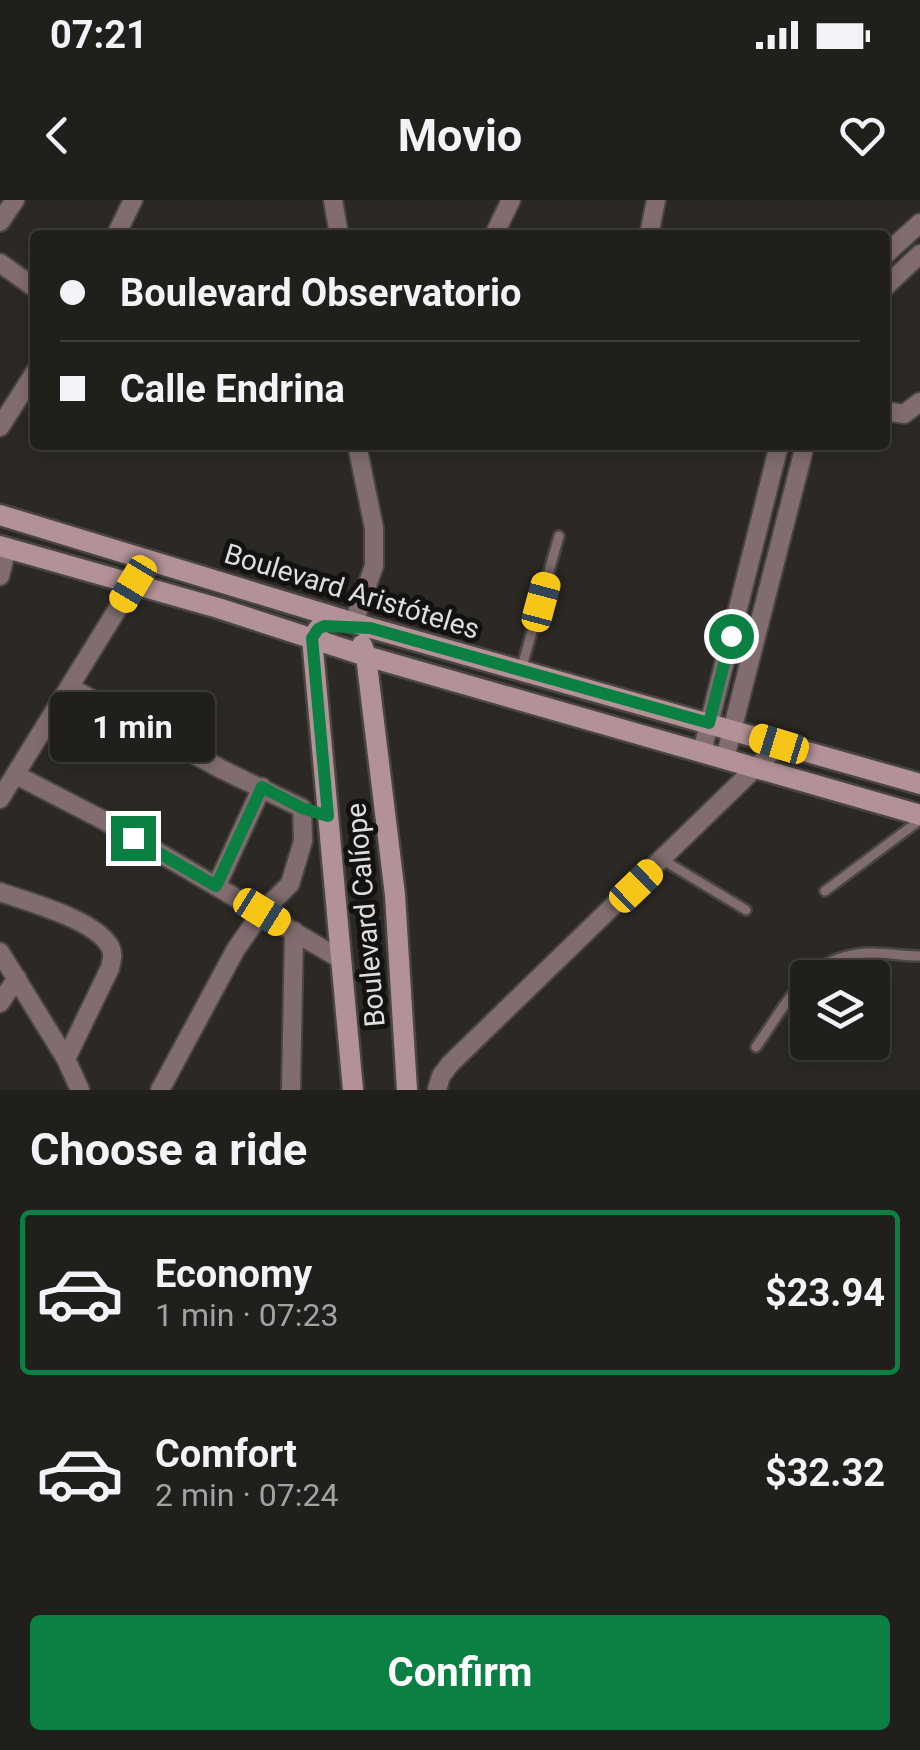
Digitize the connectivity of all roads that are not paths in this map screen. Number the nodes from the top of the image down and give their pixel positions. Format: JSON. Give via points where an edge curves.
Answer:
{"nodes":[{"id":1,"x":15,"y":200,"type":"edge"},
{"id":2,"x":133,"y":200,"type":"edge"},
{"id":3,"x":334,"y":200,"type":"edge"},
{"id":4,"x":511,"y":200,"type":"edge"},
{"id":5,"x":656,"y":200,"type":"edge"},
{"id":6,"x":0,"y":222,"type":"edge"},
{"id":7,"x":920,"y":223,"type":"edge"},
{"id":8,"x":118,"y":230,"type":"edge"},
{"id":9,"x":338,"y":230,"type":"edge"},
{"id":10,"x":496,"y":230,"type":"edge"},
{"id":11,"x":650,"y":230,"type":"edge"},
{"id":12,"x":890,"y":250,"type":"edge"},
{"id":13,"x":920,"y":254,"type":"edge"},
{"id":14,"x":0,"y":263,"type":"edge"},
{"id":15,"x":890,"y":283,"type":"edge"},
{"id":16,"x":30,"y":284,"type":"edge"},
{"id":17,"x":30,"y":380,"type":"edge"},
{"id":18,"x":920,"y":402,"type":"edge"},
{"id":19,"x":890,"y":412,"type":"edge"},
{"id":20,"x":0,"y":428,"type":"edge"},
{"id":21,"x":357,"y":450,"type":"edge"},
{"id":22,"x":779,"y":450,"type":"edge"},
{"id":23,"x":803,"y":450,"type":"edge"},
{"id":24,"x":0,"y":515,"type":"edge"},
{"id":25,"x":560,"y":536,"type":"dead end"},
{"id":26,"x":4,"y":547,"type":"edge"},
{"id":27,"x":0,"y":576,"type":"edge"},
{"id":28,"x":133,"y":584,"type":"junction"},
{"id":29,"x":218,"y":608,"type":"junction"},
{"id":30,"x":355,"y":625,"type":"junction"},
{"id":31,"x":312,"y":638,"type":"junction"},
{"id":32,"x":366,"y":656,"type":"junction"},
{"id":33,"x":521,"y":670,"type":"junction"},
{"id":34,"x":315,"y":672,"type":"junction"},
{"id":35,"x":71,"y":688,"type":"junction"},
{"id":36,"x":709,"y":723,"type":"junction"},
{"id":37,"x":732,"y":730,"type":"junction"},
{"id":38,"x":779,"y":744,"type":"junction"},
{"id":39,"x":702,"y":752,"type":"junction"},
{"id":40,"x":725,"y":758,"type":"junction"},
{"id":41,"x":758,"y":768,"type":"junction"},
{"id":42,"x":16,"y":774,"type":"junction"},
{"id":43,"x":920,"y":784,"type":"edge"},
{"id":44,"x":262,"y":787,"type":"junction"},
{"id":45,"x":0,"y":799,"type":"edge"},
{"id":46,"x":295,"y":804,"type":"junction"},
{"id":47,"x":328,"y":816,"type":"junction"},
{"id":48,"x":920,"y":818,"type":"edge"},
{"id":49,"x":662,"y":860,"type":"junction"},
{"id":50,"x":216,"y":886,"type":"junction"},
{"id":51,"x":825,"y":891,"type":"dead end"},
{"id":52,"x":0,"y":892,"type":"edge"},
{"id":53,"x":746,"y":910,"type":"dead end"},
{"id":54,"x":262,"y":912,"type":"junction"},
{"id":55,"x":294,"y":932,"type":"junction"},
{"id":56,"x":0,"y":952,"type":"edge"},
{"id":57,"x":920,"y":956,"type":"edge"},
{"id":58,"x":342,"y":960,"type":"junction"},
{"id":59,"x":16,"y":978,"type":"junction"},
{"id":60,"x":0,"y":1003,"type":"edge"},
{"id":61,"x":756,"y":1047,"type":"dead end"},
{"id":62,"x":66,"y":1059,"type":"junction"},
{"id":63,"x":80,"y":1090,"type":"edge"},
{"id":64,"x":160,"y":1090,"type":"edge"},
{"id":65,"x":291,"y":1090,"type":"edge"},
{"id":66,"x":353,"y":1090,"type":"edge"},
{"id":67,"x":408,"y":1090,"type":"edge"},
{"id":68,"x":438,"y":1090,"type":"edge"}],
"edges":[{"from":1,"to":6,"type":"street"},
{"from":2,"to":8,"type":"street"},
{"from":3,"to":9,"type":"street"},
{"from":4,"to":10,"type":"street"},
{"from":5,"to":11,"type":"street"},
{"from":7,"to":12,"type":"street"},
{"from":13,"to":15,"type":"street"},
{"from":14,"to":16,"type":"street"},
{"from":17,"to":20,"type":"street"},
{"from":18,"to":19,"type":"street","via":[[904,414]]},
{"from":21,"to":30,"type":"street","via":[[374,528],[374,566]]},
{"from":22,"to":36,"type":"street"},
{"from":23,"to":37,"type":"street"},
{"from":24,"to":30,"type":"street","name":"Boulevard Aristóteles"},
{"from":25,"to":33,"type":"lane"},
{"from":26,"to":27,"type":"street"},
{"from":26,"to":28,"type":"street","name":"Boulevard Aristóteles"},
{"from":28,"to":29,"type":"street","name":"Boulevard Aristóteles"},
{"from":28,"to":35,"type":"street"},
{"from":29,"to":31,"type":"street","name":"Boulevard Aristóteles"},
{"from":29,"to":34,"type":"street","via":[[223,618],[300,646]]},
{"from":30,"to":31,"type":"street","via":[[318,629]]},
{"from":30,"to":32,"type":"street"},
{"from":30,"to":33,"type":"street","name":"Boulevard Aristóteles"},
{"from":31,"to":32,"type":"street","name":"Boulevard Aristóteles"},
{"from":31,"to":34,"type":"street","name":"Boulevard Calíope"},
{"from":32,"to":39,"type":"street","name":"Boulevard Aristóteles"},
{"from":32,"to":67,"type":"street","name":"Boulevard Calíope","via":[[395,896]]},
{"from":33,"to":36,"type":"street","name":"Boulevard Aristóteles"},
{"from":34,"to":47,"type":"street","name":"Boulevard Calíope"},
{"from":35,"to":42,"type":"street"},
{"from":35,"to":44,"type":"street"},
{"from":36,"to":37,"type":"street","name":"Boulevard Aristóteles"},
{"from":36,"to":39,"type":"street"},
{"from":37,"to":38,"type":"street","name":"Boulevard Aristóteles"},
{"from":37,"to":40,"type":"street"},
{"from":38,"to":41,"type":"street"},
{"from":38,"to":43,"type":"street","name":"Boulevard Aristóteles"},
{"from":39,"to":40,"type":"street","name":"Boulevard Aristóteles"},
{"from":40,"to":41,"type":"street","name":"Boulevard Aristóteles"},
{"from":41,"to":48,"type":"street","name":"Boulevard Aristóteles"},
{"from":41,"to":49,"type":"street"},
{"from":42,"to":45,"type":"street"},
{"from":42,"to":50,"type":"street"},
{"from":44,"to":46,"type":"street"},
{"from":44,"to":50,"type":"street"},
{"from":46,"to":47,"type":"street"},
{"from":46,"to":54,"type":"street","via":[[303,840],[295,871]]},
{"from":47,"to":58,"type":"street","name":"Boulevard Calíope"},
{"from":48,"to":51,"type":"lane"},
{"from":49,"to":53,"type":"lane"},
{"from":49,"to":68,"type":"street","via":[[450,1064]]},
{"from":50,"to":54,"type":"street"},
{"from":52,"to":62,"type":"street","via":[[75,920],[109,945],[110,968]]},
{"from":54,"to":55,"type":"street"},
{"from":54,"to":64,"type":"street"},
{"from":55,"to":58,"type":"street"},
{"from":55,"to":65,"type":"street"},
{"from":56,"to":59,"type":"street"},
{"from":57,"to":61,"type":"lane","via":[[852,954],[819,965]]},
{"from":58,"to":66,"type":"street","name":"Boulevard Calíope"},
{"from":59,"to":60,"type":"street"},
{"from":59,"to":62,"type":"street"},
{"from":62,"to":63,"type":"street"}]}
